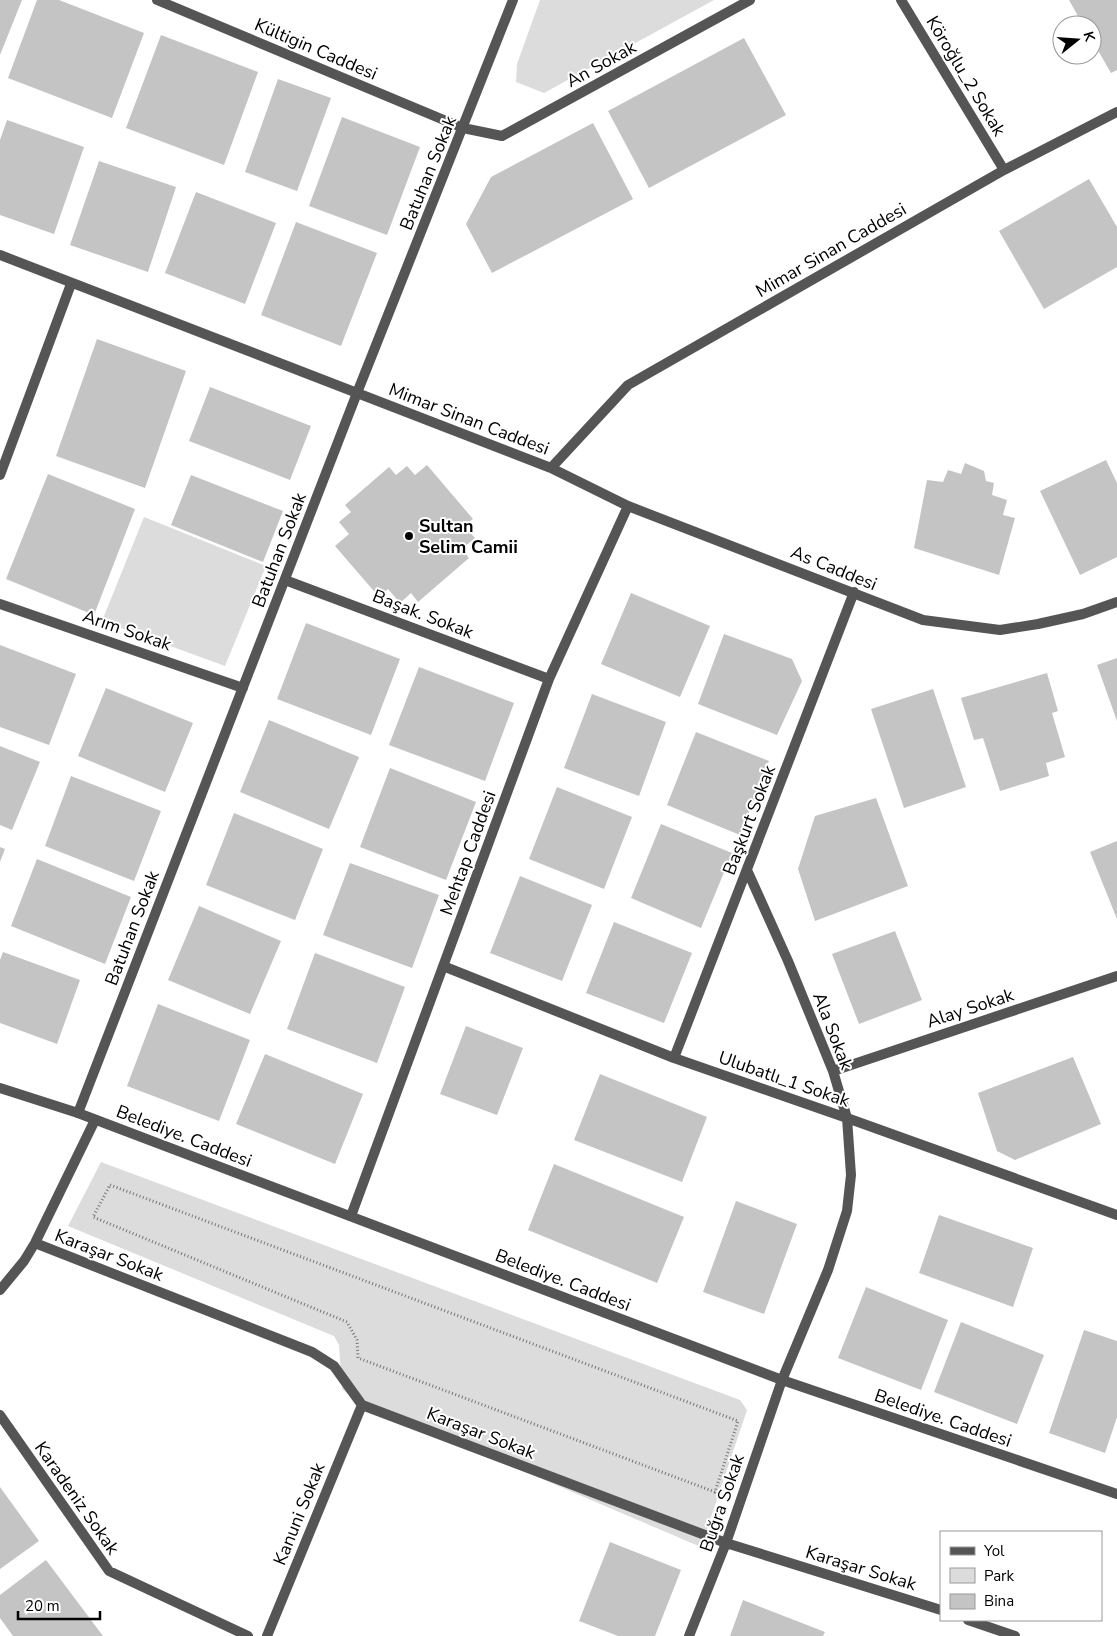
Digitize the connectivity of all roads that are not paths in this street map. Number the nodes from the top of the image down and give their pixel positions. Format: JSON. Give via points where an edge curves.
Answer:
{"nodes":[{"id":1,"x":157,"y":0,"type":"edge"},
{"id":2,"x":513,"y":0,"type":"edge"},
{"id":3,"x":750,"y":0,"type":"edge"},
{"id":4,"x":901,"y":0,"type":"edge"},
{"id":5,"x":1117,"y":112,"type":"edge"},
{"id":6,"x":463,"y":128,"type":"junction"},
{"id":7,"x":1004,"y":170,"type":"junction"},
{"id":8,"x":0,"y":255,"type":"edge"},
{"id":9,"x":71,"y":284,"type":"junction"},
{"id":10,"x":357,"y":393,"type":"junction"},
{"id":11,"x":5,"y":447,"type":"edge"},
{"id":12,"x":551,"y":468,"type":"junction"},
{"id":13,"x":0,"y":475,"type":"edge"},
{"id":14,"x":628,"y":506,"type":"junction"},
{"id":15,"x":285,"y":580,"type":"junction"},
{"id":16,"x":854,"y":592,"type":"junction"},
{"id":17,"x":1117,"y":602,"type":"edge"},
{"id":18,"x":0,"y":604,"type":"edge"},
{"id":19,"x":549,"y":679,"type":"junction"},
{"id":20,"x":243,"y":688,"type":"junction"},
{"id":21,"x":747,"y":870,"type":"junction"},
{"id":22,"x":443,"y":966,"type":"junction"},
{"id":23,"x":1117,"y":976,"type":"edge"},
{"id":24,"x":674,"y":1058,"type":"junction"},
{"id":25,"x":833,"y":1071,"type":"junction"},
{"id":26,"x":0,"y":1088,"type":"edge"},
{"id":27,"x":78,"y":1113,"type":"junction"},
{"id":28,"x":846,"y":1118,"type":"junction"},
{"id":29,"x":95,"y":1120,"type":"junction"},
{"id":30,"x":1117,"y":1215,"type":"edge"},
{"id":31,"x":351,"y":1216,"type":"junction"},
{"id":32,"x":35,"y":1243,"type":"junction"},
{"id":33,"x":0,"y":1290,"type":"edge"},
{"id":34,"x":782,"y":1380,"type":"junction"},
{"id":35,"x":362,"y":1405,"type":"junction"},
{"id":36,"x":0,"y":1415,"type":"edge"},
{"id":37,"x":1117,"y":1494,"type":"edge"},
{"id":38,"x":726,"y":1543,"type":"junction"},
{"id":39,"x":940,"y":1610,"type":"edge"},
{"id":40,"x":971,"y":1621,"type":"edge"},
{"id":41,"x":248,"y":1636,"type":"edge"},
{"id":42,"x":267,"y":1636,"type":"edge"},
{"id":43,"x":689,"y":1636,"type":"edge"},
{"id":44,"x":1016,"y":1636,"type":"edge"}],
"edges":[{"from":1,"to":6,"type":"street","name":"Kültigin Caddesi"},
{"from":2,"to":6,"type":"street","name":"Batuhan Sokak"},
{"from":3,"to":6,"type":"street","name":"An Sokak","via":[[502,136]]},
{"from":4,"to":7,"type":"street","name":"Köroğlu_2 Sokak"},
{"from":5,"to":7,"type":"street","name":"Mimar Sinan Caddesi"},
{"from":6,"to":10,"type":"street","name":"Batuhan Sokak"},
{"from":7,"to":12,"type":"street","name":"Mimar Sinan Caddesi","via":[[628,385]]},
{"from":8,"to":9,"type":"street","name":"Mimar Sinan Caddesi"},
{"from":9,"to":10,"type":"street","name":"Mimar Sinan Caddesi"},
{"from":9,"to":11,"type":"street"},
{"from":10,"to":12,"type":"street","name":"Mimar Sinan Caddesi"},
{"from":10,"to":15,"type":"street","name":"Batuhan Sokak"},
{"from":11,"to":13,"type":"street"},
{"from":12,"to":14,"type":"street","name":"As Caddesi"},
{"from":14,"to":16,"type":"street","name":"As Caddesi"},
{"from":14,"to":19,"type":"street","name":"Mehtap Caddesi"},
{"from":15,"to":19,"type":"street","name":"Başak. Sokak"},
{"from":15,"to":20,"type":"street","name":"Batuhan Sokak"},
{"from":16,"to":17,"type":"street","name":"As Caddesi","via":[[923,620],[1000,630],[1083,614]]},
{"from":16,"to":21,"type":"street","name":"Başkurt Sokak"},
{"from":18,"to":20,"type":"street","name":"Arım Sokak"},
{"from":19,"to":22,"type":"street","name":"Mehtap Caddesi"},
{"from":20,"to":27,"type":"street","name":"Batuhan Sokak"},
{"from":21,"to":24,"type":"street","name":"Başkurt Sokak"},
{"from":21,"to":25,"type":"street","name":"Ala Sokak"},
{"from":22,"to":24,"type":"street","name":"Ulubatlı_1 Sokak"},
{"from":22,"to":31,"type":"street","name":"Mehtap Caddesi"},
{"from":23,"to":25,"type":"street","name":"Alay Sokak"},
{"from":24,"to":28,"type":"street","name":"Ulubatlı_1 Sokak"},
{"from":25,"to":28,"type":"street","name":"Ala Sokak"},
{"from":26,"to":27,"type":"street","name":"Belediye. Caddesi"},
{"from":27,"to":29,"type":"street","name":"Belediye. Caddesi"},
{"from":28,"to":30,"type":"street","name":"Ulubatlı_1 Sokak"},
{"from":28,"to":34,"type":"street","name":"Ala Sokak","via":[[851,1175],[847,1211],[828,1270]]},
{"from":29,"to":31,"type":"street","name":"Belediye. Caddesi"},
{"from":29,"to":32,"type":"street"},
{"from":31,"to":34,"type":"street","name":"Belediye. Caddesi"},
{"from":32,"to":33,"type":"street"},
{"from":32,"to":35,"type":"street","name":"Karaşar Sokak","via":[[312,1352],[334,1366]]},
{"from":34,"to":37,"type":"street","name":"Belediye. Caddesi"},
{"from":34,"to":38,"type":"street","name":"Buğra Sokak"},
{"from":35,"to":38,"type":"street","name":"Karaşar Sokak"},
{"from":35,"to":42,"type":"street","name":"Kanuni Sokak"},
{"from":36,"to":41,"type":"street","name":"Karadeniz Sokak","via":[[109,1571]]},
{"from":38,"to":39,"type":"street","name":"Karaşar Sokak"},
{"from":38,"to":43,"type":"street","name":"Buğra Sokak"},
{"from":40,"to":44,"type":"street"}]}
